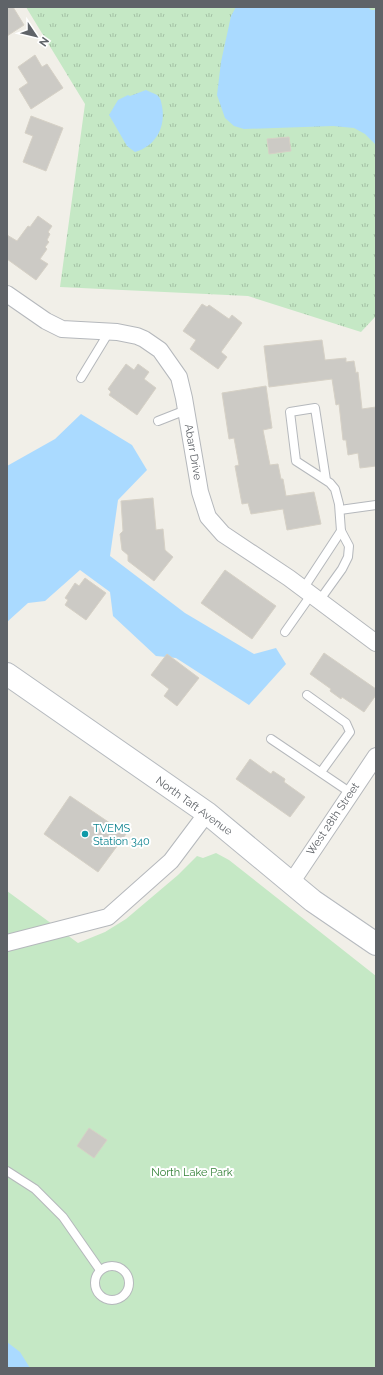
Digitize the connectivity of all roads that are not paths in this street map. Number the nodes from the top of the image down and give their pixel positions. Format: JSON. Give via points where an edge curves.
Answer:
{"nodes":[{"id":1,"x":7,"y":294,"type":"edge"},
{"id":2,"x":109,"y":332,"type":"junction"},
{"id":3,"x":81,"y":378,"type":"dead end"},
{"id":4,"x":186,"y":410,"type":"junction"},
{"id":5,"x":158,"y":421,"type":"dead end"},
{"id":6,"x":326,"y":480,"type":"junction"},
{"id":7,"x":376,"y":505,"type":"edge"},
{"id":8,"x":340,"y":510,"type":"junction"},
{"id":9,"x":341,"y":531,"type":"junction"},
{"id":10,"x":311,"y":595,"type":"junction"},
{"id":11,"x":285,"y":632,"type":"dead end"},
{"id":12,"x":376,"y":643,"type":"edge"},
{"id":13,"x":7,"y":674,"type":"edge"},
{"id":14,"x":307,"y":696,"type":"dead end"},
{"id":15,"x":271,"y":739,"type":"dead end"},
{"id":16,"x":376,"y":756,"type":"edge"},
{"id":17,"x":321,"y":772,"type":"junction"},
{"id":18,"x":351,"y":793,"type":"junction"},
{"id":19,"x":207,"y":813,"type":"junction"},
{"id":20,"x":291,"y":883,"type":"junction"},
{"id":21,"x":7,"y":943,"type":"edge"},
{"id":22,"x":376,"y":944,"type":"edge"},
{"id":23,"x":7,"y":1171,"type":"edge"},
{"id":24,"x":100,"y":1270,"type":"junction"}],
"edges":[{"from":1,"to":2,"type":"street","name":"Abarr Drive","via":[[46,322],[62,329]]},
{"from":2,"to":3,"type":"lane"},
{"from":2,"to":4,"type":"street","name":"Abarr Drive","via":[[137,336],[160,350],[179,377]]},
{"from":4,"to":5,"type":"lane"},
{"from":4,"to":10,"type":"street","name":"Abarr Drive","via":[[200,492],[208,517],[223,534]]},
{"from":6,"to":6,"type":"lane","via":[[296,461],[290,412],[315,408]]},
{"from":6,"to":8,"type":"lane","via":[[335,489]]},
{"from":7,"to":8,"type":"lane"},
{"from":8,"to":9,"type":"lane"},
{"from":9,"to":10,"type":"lane"},
{"from":9,"to":10,"type":"lane","via":[[349,546],[348,557],[342,569]]},
{"from":10,"to":11,"type":"lane"},
{"from":10,"to":12,"type":"street","name":"Abarr Drive"},
{"from":13,"to":19,"type":"main road","name":"North Taft Avenue"},
{"from":14,"to":17,"type":"lane","via":[[346,723],[350,732]]},
{"from":15,"to":17,"type":"lane"},
{"from":16,"to":18,"type":"street","name":"West 28th Street"},
{"from":17,"to":18,"type":"lane"},
{"from":18,"to":20,"type":"street","name":"West 28th Street"},
{"from":19,"to":20,"type":"main road","name":"North Taft Avenue"},
{"from":19,"to":21,"type":"street","via":[[171,861],[108,917]]},
{"from":20,"to":22,"type":"main road","name":"North Taft Avenue"},
{"from":23,"to":24,"type":"lane","via":[[35,1190],[63,1216]]},
{"from":24,"to":24,"type":"lane","via":[[94,1281],[101,1297],[112,1301],[123,1297],[129,1282],[125,1272],[116,1266]]}]}
